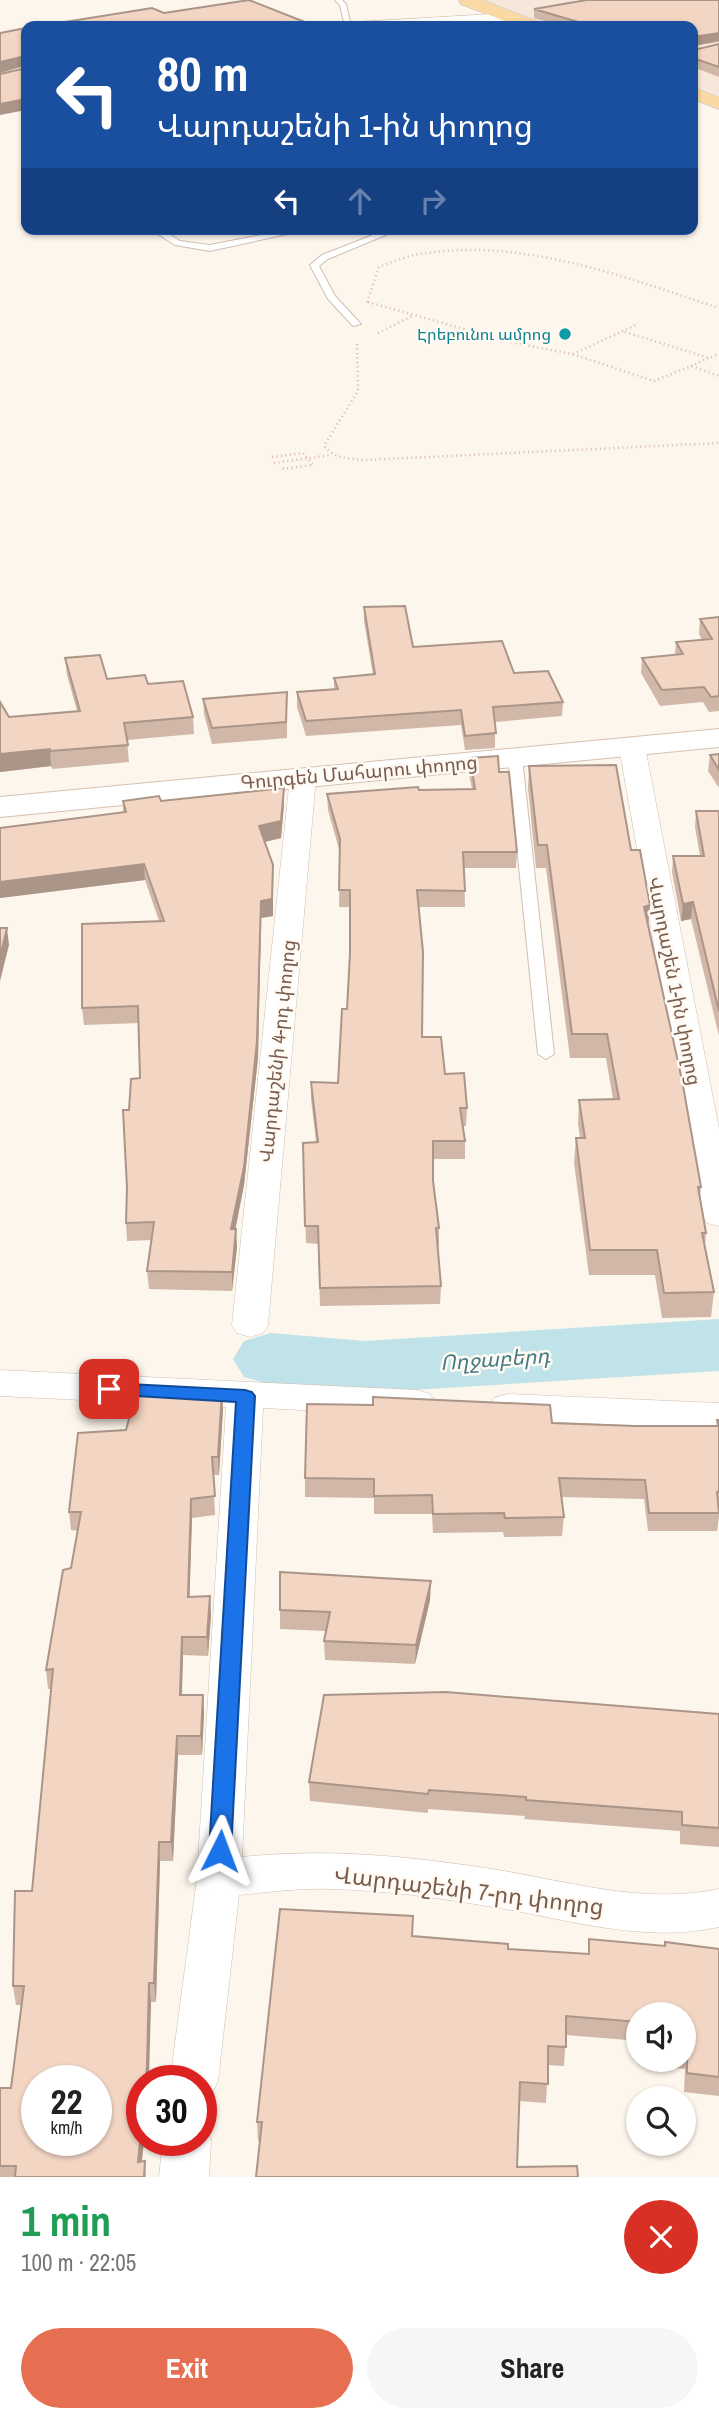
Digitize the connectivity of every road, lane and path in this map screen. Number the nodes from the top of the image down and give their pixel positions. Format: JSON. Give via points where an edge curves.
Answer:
{"nodes":[{"id":1,"x":338,"y":0,"type":"edge"},
{"id":2,"x":474,"y":3,"type":"edge"},
{"id":3,"x":511,"y":9,"type":"edge"},
{"id":4,"x":347,"y":21,"type":"edge"},
{"id":5,"x":440,"y":21,"type":"edge"},
{"id":6,"x":526,"y":21,"type":"edge"},
{"id":7,"x":698,"y":95,"type":"edge"},
{"id":8,"x":719,"y":103,"type":"edge"},
{"id":9,"x":164,"y":235,"type":"edge"},
{"id":10,"x":276,"y":235,"type":"edge"},
{"id":11,"x":381,"y":235,"type":"edge"},
{"id":12,"x":367,"y":302,"type":"junction"},
{"id":13,"x":719,"y":308,"type":"edge"},
{"id":14,"x":414,"y":315,"type":"junction"},
{"id":15,"x":356,"y":324,"type":"junction"},
{"id":16,"x":638,"y":324,"type":"dead end"},
{"id":17,"x":625,"y":332,"type":"junction"},
{"id":18,"x":369,"y":338,"type":"dead end"},
{"id":19,"x":572,"y":354,"type":"junction"},
{"id":20,"x":719,"y":354,"type":"edge"},
{"id":21,"x":709,"y":358,"type":"junction"},
{"id":22,"x":691,"y":366,"type":"junction"},
{"id":23,"x":719,"y":376,"type":"edge"},
{"id":24,"x":719,"y":443,"type":"edge"},
{"id":25,"x":331,"y":455,"type":"junction"},
{"id":26,"x":272,"y":457,"type":"dead end"},
{"id":27,"x":308,"y":459,"type":"junction"},
{"id":28,"x":274,"y":463,"type":"dead end"},
{"id":29,"x":281,"y":470,"type":"dead end"},
{"id":30,"x":719,"y":738,"type":"edge"},
{"id":31,"x":632,"y":747,"type":"junction"},
{"id":32,"x":516,"y":758,"type":"junction"},
{"id":33,"x":303,"y":777,"type":"junction"},
{"id":34,"x":0,"y":807,"type":"edge"},
{"id":35,"x":546,"y":1054,"type":"dead end"},
{"id":36,"x":719,"y":1215,"type":"edge"},
{"id":37,"x":250,"y":1325,"type":"dead end"},
{"id":38,"x":0,"y":1383,"type":"edge"},
{"id":39,"x":245,"y":1396,"type":"junction"},
{"id":40,"x":719,"y":1416,"type":"edge"},
{"id":41,"x":219,"y":1878,"type":"junction"},
{"id":42,"x":719,"y":1908,"type":"edge"},
{"id":43,"x":196,"y":2065,"type":"edge"},
{"id":44,"x":186,"y":2156,"type":"edge"},
{"id":45,"x":184,"y":2177,"type":"edge"}],
"edges":[{"from":1,"to":4,"type":"lane"},
{"from":2,"to":3,"type":"main road"},
{"from":3,"to":5,"type":"street"},
{"from":3,"to":6,"type":"main road"},
{"from":7,"to":8,"type":"main road"},
{"from":9,"to":10,"type":"lane","via":[[178,243],[210,248]]},
{"from":11,"to":15,"type":"lane","via":[[314,265],[316,275]]},
{"from":12,"to":13,"type":"path","via":[[379,267],[401,257],[456,250],[523,255],[595,269]]},
{"from":12,"to":14,"type":"path"},
{"from":12,"to":15,"type":"path"},
{"from":14,"to":18,"type":"path"},
{"from":14,"to":19,"type":"path"},
{"from":15,"to":25,"type":"path","via":[[358,391],[324,446]]},
{"from":16,"to":17,"type":"path"},
{"from":17,"to":19,"type":"path"},
{"from":17,"to":21,"type":"path"},
{"from":19,"to":22,"type":"path","via":[[654,381]]},
{"from":20,"to":21,"type":"path"},
{"from":21,"to":22,"type":"path"},
{"from":22,"to":23,"type":"path"},
{"from":24,"to":25,"type":"path","via":[[366,460]]},
{"from":25,"to":27,"type":"path"},
{"from":26,"to":27,"type":"path","via":[[303,453]]},
{"from":27,"to":28,"type":"path"},
{"from":27,"to":29,"type":"path","via":[[313,466]]},
{"from":30,"to":31,"type":"main road","name":"Գուրգեն Մահարու փողոց"},
{"from":31,"to":32,"type":"main road","name":"Գուրգեն Մահարու փողոց"},
{"from":31,"to":36,"type":"street","name":"Վարդաշեն 1-ին փողոց"},
{"from":32,"to":33,"type":"main road","name":"Գուրգեն Մահարու փողոց"},
{"from":32,"to":35,"type":"lane"},
{"from":33,"to":34,"type":"main road","name":"Գուրգեն Մահարու փողոց"},
{"from":33,"to":37,"type":"street","name":"Վարդաշենի 4-րդ փողոց"},
{"from":38,"to":39,"type":"street"},
{"from":39,"to":40,"type":"street"},
{"from":39,"to":41,"type":"street"},
{"from":41,"to":42,"type":"street","name":"Վարդաշենի 7-րդ փողոց","via":[[343,1870],[656,1913]]},
{"from":41,"to":43,"type":"street"},
{"from":44,"to":45,"type":"street"}]}
